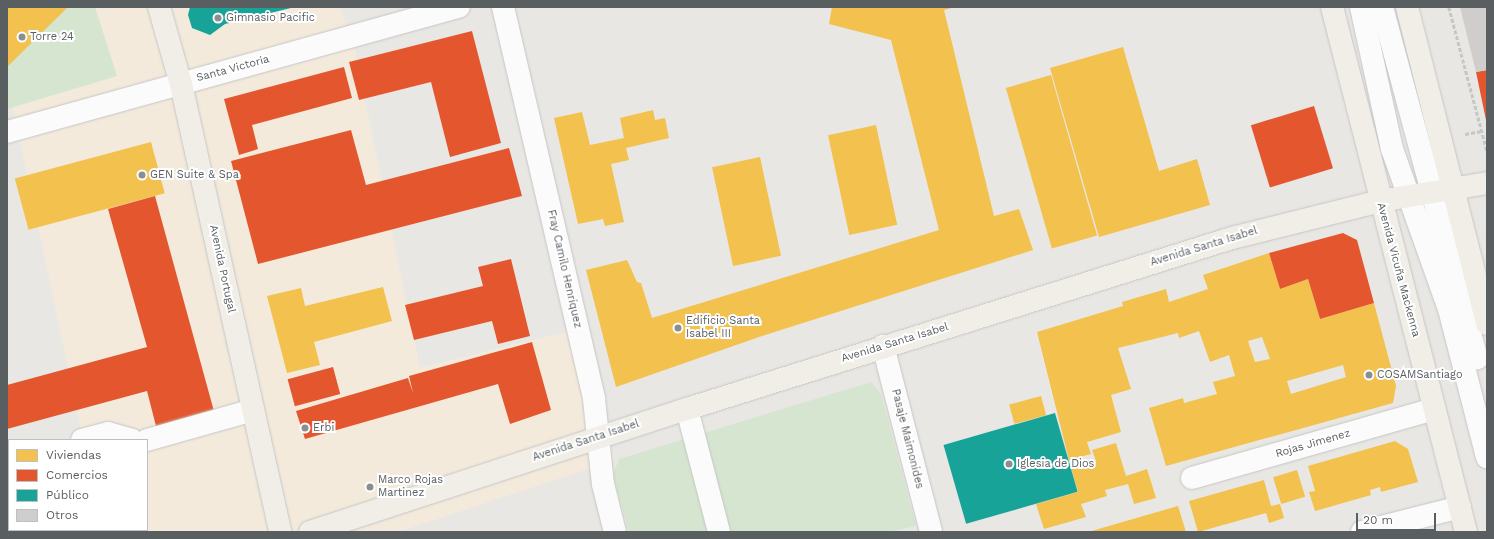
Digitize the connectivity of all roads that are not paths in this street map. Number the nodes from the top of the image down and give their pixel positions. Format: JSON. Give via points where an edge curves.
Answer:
{"nodes":[{"id":1,"x":159,"y":7,"type":"edge"},
{"id":2,"x":459,"y":7,"type":"edge"},
{"id":3,"x":503,"y":7,"type":"edge"},
{"id":4,"x":1332,"y":7,"type":"edge"},
{"id":5,"x":1361,"y":7,"type":"edge"},
{"id":6,"x":1382,"y":7,"type":"edge"},
{"id":7,"x":1407,"y":7,"type":"edge"},
{"id":8,"x":181,"y":84,"type":"junction"},
{"id":9,"x":7,"y":132,"type":"edge"},
{"id":10,"x":1487,"y":183,"type":"edge"},
{"id":11,"x":1453,"y":188,"type":"junction"},
{"id":12,"x":1431,"y":192,"type":"junction"},
{"id":13,"x":1408,"y":196,"type":"junction"},
{"id":14,"x":1380,"y":201,"type":"junction"},
{"id":15,"x":1487,"y":324,"type":"edge"},
{"id":16,"x":883,"y":346,"type":"junction"},
{"id":17,"x":1487,"y":398,"type":"edge"},
{"id":18,"x":686,"y":409,"type":"junction"},
{"id":19,"x":1434,"y":409,"type":"junction"},
{"id":20,"x":253,"y":410,"type":"junction"},
{"id":21,"x":599,"y":437,"type":"junction"},
{"id":22,"x":86,"y":439,"type":"edge"},
{"id":23,"x":129,"y":439,"type":"edge"},
{"id":24,"x":148,"y":440,"type":"edge"},
{"id":25,"x":1487,"y":458,"type":"edge"},
{"id":26,"x":1192,"y":478,"type":"dead end"},
{"id":27,"x":1460,"y":507,"type":"junction"},
{"id":28,"x":280,"y":532,"type":"edge"},
{"id":29,"x":310,"y":532,"type":"edge"},
{"id":30,"x":615,"y":532,"type":"edge"},
{"id":31,"x":719,"y":532,"type":"edge"},
{"id":32,"x":931,"y":532,"type":"edge"},
{"id":33,"x":1362,"y":532,"type":"edge"},
{"id":34,"x":1466,"y":532,"type":"edge"}],
"edges":[{"from":1,"to":8,"type":"main road","name":"Avenida Portugal"},
{"from":2,"to":8,"type":"street","name":"Santa Victoria"},
{"from":3,"to":21,"type":"street","name":"Fray Camilo Henríquez","via":[[594,399]]},
{"from":4,"to":14,"type":"main road","name":"Avenida Vicuña Mackenna"},
{"from":5,"to":13,"type":"street","via":[[1386,129]]},
{"from":6,"to":12,"type":"street"},
{"from":7,"to":11,"type":"main road"},
{"from":8,"to":9,"type":"street","name":"Santa Victoria"},
{"from":8,"to":20,"type":"main road","name":"Avenida Portugal"},
{"from":10,"to":11,"type":"main road","name":"Avenida Santa Isabel"},
{"from":11,"to":12,"type":"main road","name":"Avenida Santa Isabel"},
{"from":11,"to":15,"type":"main road"},
{"from":12,"to":13,"type":"main road","name":"Avenida Santa Isabel"},
{"from":12,"to":17,"type":"street"},
{"from":13,"to":14,"type":"main road","name":"Avenida Santa Isabel"},
{"from":13,"to":25,"type":"street","via":[[1449,309]]},
{"from":14,"to":16,"type":"main road","name":"Avenida Santa Isabel","via":[[1289,221]]},
{"from":14,"to":19,"type":"main road","name":"Avenida Vicuña Mackenna"},
{"from":16,"to":18,"type":"main road","name":"Avenida Santa Isabel"},
{"from":16,"to":32,"type":"street","name":"Pasaje Maimonides"},
{"from":18,"to":21,"type":"main road","name":"Avenida Santa Isabel"},
{"from":18,"to":31,"type":"street"},
{"from":19,"to":26,"type":"street","name":"Rojas Jimenez"},
{"from":19,"to":27,"type":"main road","name":"Avenida Vicuña Mackenna"},
{"from":20,"to":24,"type":"street"},
{"from":20,"to":28,"type":"main road","name":"Avenida Portugal"},
{"from":21,"to":29,"type":"main road","name":"Avenida Santa Isabel"},
{"from":21,"to":30,"type":"street","name":"Fray Camilo Henríquez","via":[[603,484]]},
{"from":22,"to":23,"type":"street","via":[[108,433]]},
{"from":27,"to":33,"type":"street"},
{"from":27,"to":34,"type":"main road","name":"Avenida Vicuña Mackenna"}]}
